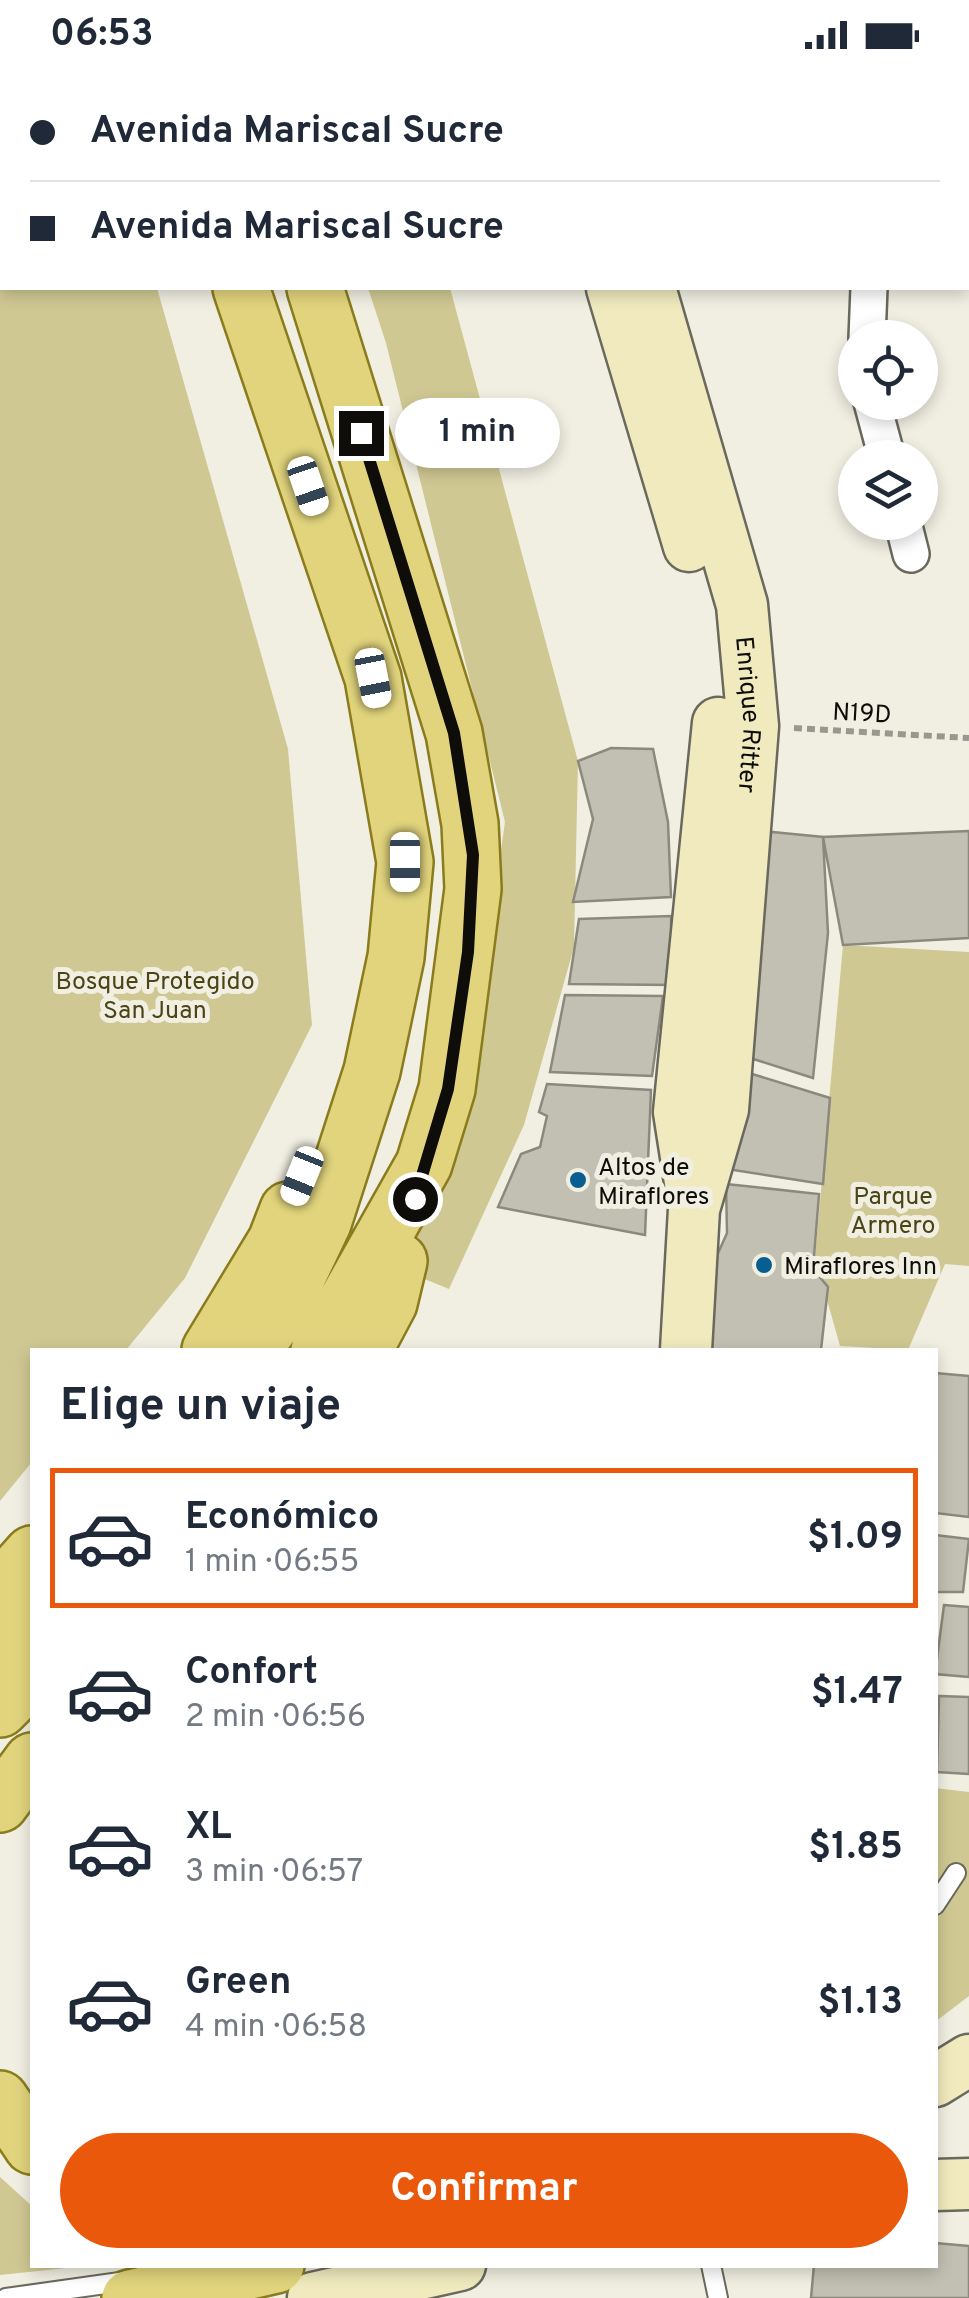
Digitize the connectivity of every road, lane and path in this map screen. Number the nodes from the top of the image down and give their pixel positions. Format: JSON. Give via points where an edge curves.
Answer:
{"nodes":[{"id":1,"x":242,"y":290,"type":"edge"},
{"id":2,"x":315,"y":290,"type":"edge"},
{"id":3,"x":613,"y":290,"type":"edge"},
{"id":4,"x":651,"y":290,"type":"edge"},
{"id":5,"x":869,"y":290,"type":"edge"},
{"id":6,"x":868,"y":320,"type":"edge"},
{"id":7,"x":282,"y":411,"type":"junction"},
{"id":8,"x":420,"y":616,"type":"junction"},
{"id":9,"x":358,"y":636,"type":"junction"},
{"id":10,"x":753,"y":726,"type":"junction"},
{"id":11,"x":969,"y":738,"type":"edge"},
{"id":12,"x":424,"y":1164,"type":"junction"},
{"id":13,"x":694,"y":1208,"type":"junction"},
{"id":14,"x":211,"y":1348,"type":"edge"},
{"id":15,"x":254,"y":1348,"type":"edge"},
{"id":16,"x":319,"y":1348,"type":"edge"},
{"id":17,"x":365,"y":1348,"type":"edge"},
{"id":18,"x":686,"y":1348,"type":"edge"},
{"id":19,"x":30,"y":1556,"type":"edge"},
{"id":20,"x":0,"y":1590,"type":"edge"},
{"id":21,"x":30,"y":1608,"type":"edge"},
{"id":22,"x":0,"y":1642,"type":"edge"},
{"id":23,"x":30,"y":1680,"type":"edge"},
{"id":24,"x":0,"y":1708,"type":"edge"},
{"id":25,"x":30,"y":1763,"type":"edge"},
{"id":26,"x":0,"y":1804,"type":"edge"},
{"id":27,"x":956,"y":1873,"type":"dead end"},
{"id":28,"x":938,"y":1900,"type":"edge"},
{"id":29,"x":969,"y":2060,"type":"edge"},
{"id":30,"x":938,"y":2079,"type":"edge"},
{"id":31,"x":0,"y":2099,"type":"edge"},
{"id":32,"x":30,"y":2143,"type":"edge"},
{"id":33,"x":969,"y":2184,"type":"edge"},
{"id":34,"x":938,"y":2186,"type":"edge"},
{"id":35,"x":239,"y":2268,"type":"edge"},
{"id":36,"x":263,"y":2268,"type":"edge"},
{"id":37,"x":447,"y":2268,"type":"edge"},
{"id":38,"x":712,"y":2268,"type":"edge"},
{"id":39,"x":6,"y":2298,"type":"edge"},
{"id":40,"x":130,"y":2298,"type":"edge"},
{"id":41,"x":313,"y":2298,"type":"edge"},
{"id":42,"x":718,"y":2298,"type":"edge"}],
"edges":[{"from":1,"to":7,"type":"main road"},
{"from":2,"to":8,"type":"main road"},
{"from":3,"to":13,"type":"street","name":"Enrique Ritter","via":[[712,623],[719,727],[680,1112]]},
{"from":4,"to":10,"type":"street","name":"Enrique Ritter","via":[[742,605]]},
{"from":5,"to":6,"type":"street"},
{"from":7,"to":9,"type":"main road"},
{"from":7,"to":14,"type":"main road","via":[[314,577],[358,730],[378,868],[360,1014],[328,1110],[276,1241]]},
{"from":8,"to":9,"type":"main road"},
{"from":8,"to":12,"type":"main road","via":[[454,733],[474,889],[448,1089]]},
{"from":9,"to":15,"type":"main road","via":[[373,678],[403,831],[401,925],[372,1071],[323,1224]]},
{"from":10,"to":11,"type":"path","name":"N19D"},
{"from":10,"to":13,"type":"street","name":"Enrique Ritter","via":[[723,1109]]},
{"from":12,"to":16,"type":"main road"},
{"from":12,"to":17,"type":"main road","via":[[388,1303]]},
{"from":13,"to":18,"type":"street","name":"Enrique Ritter"},
{"from":19,"to":20,"type":"main road"},
{"from":21,"to":22,"type":"main road"},
{"from":23,"to":24,"type":"main road"},
{"from":25,"to":26,"type":"main road"},
{"from":27,"to":28,"type":"lane"},
{"from":29,"to":30,"type":"street"},
{"from":31,"to":32,"type":"main road"},
{"from":33,"to":34,"type":"street"},
{"from":35,"to":39,"type":"lane"},
{"from":36,"to":40,"type":"main road"},
{"from":37,"to":41,"type":"street"},
{"from":38,"to":42,"type":"lane"}]}
